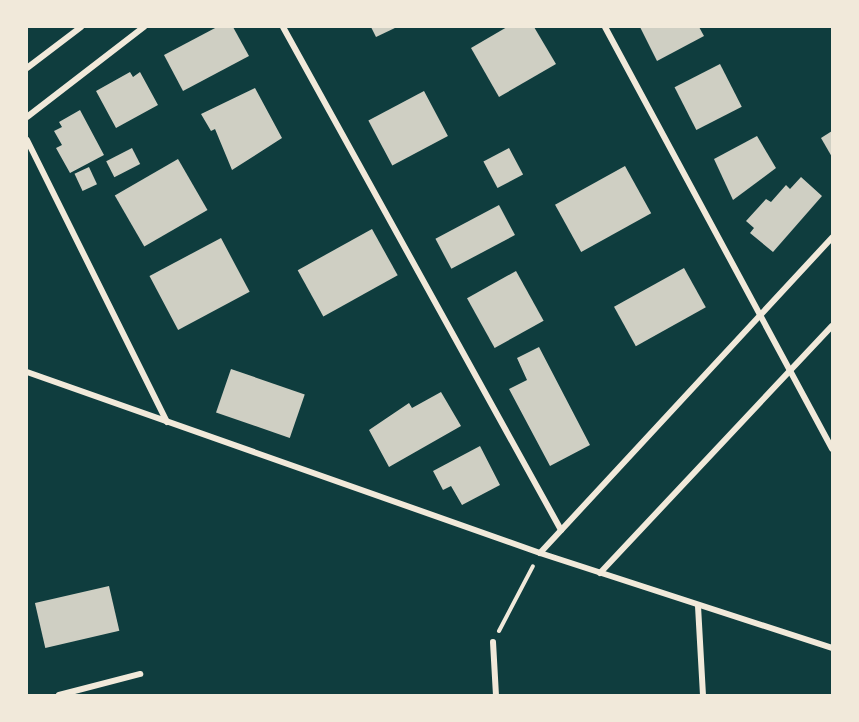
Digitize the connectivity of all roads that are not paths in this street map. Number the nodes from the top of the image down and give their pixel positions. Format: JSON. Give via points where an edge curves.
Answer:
{"nodes":[{"id":1,"x":81,"y":27,"type":"edge"},
{"id":2,"x":144,"y":27,"type":"edge"},
{"id":3,"x":283,"y":27,"type":"edge"},
{"id":4,"x":605,"y":27,"type":"edge"},
{"id":5,"x":27,"y":68,"type":"edge"},
{"id":6,"x":27,"y":117,"type":"edge"},
{"id":7,"x":27,"y":140,"type":"edge"},
{"id":8,"x":832,"y":238,"type":"edge"},
{"id":9,"x":762,"y":316,"type":"junction"},
{"id":10,"x":832,"y":326,"type":"edge"},
{"id":11,"x":792,"y":368,"type":"junction"},
{"id":12,"x":27,"y":372,"type":"edge"},
{"id":13,"x":167,"y":422,"type":"junction"},
{"id":14,"x":832,"y":449,"type":"edge"},
{"id":15,"x":561,"y":530,"type":"junction"},
{"id":16,"x":540,"y":553,"type":"junction"},
{"id":17,"x":600,"y":573,"type":"junction"},
{"id":18,"x":698,"y":606,"type":"junction"},
{"id":19,"x":493,"y":642,"type":"road end"},
{"id":20,"x":832,"y":648,"type":"edge"},
{"id":21,"x":140,"y":674,"type":"dead end"},
{"id":22,"x":58,"y":695,"type":"edge"},
{"id":23,"x":496,"y":695,"type":"edge"},
{"id":24,"x":704,"y":695,"type":"edge"}],
"edges":[{"from":1,"to":5,"type":"street"},
{"from":2,"to":6,"type":"street"},
{"from":3,"to":15,"type":"street"},
{"from":4,"to":9,"type":"street"},
{"from":7,"to":13,"type":"street"},
{"from":8,"to":9,"type":"street"},
{"from":9,"to":11,"type":"street"},
{"from":9,"to":15,"type":"street"},
{"from":10,"to":11,"type":"street"},
{"from":11,"to":14,"type":"street"},
{"from":11,"to":17,"type":"street"},
{"from":12,"to":13,"type":"street"},
{"from":13,"to":16,"type":"street"},
{"from":15,"to":16,"type":"street"},
{"from":16,"to":17,"type":"street"},
{"from":17,"to":18,"type":"street"},
{"from":18,"to":20,"type":"street"},
{"from":18,"to":24,"type":"street"},
{"from":19,"to":23,"type":"street"},
{"from":21,"to":22,"type":"street"}]}
